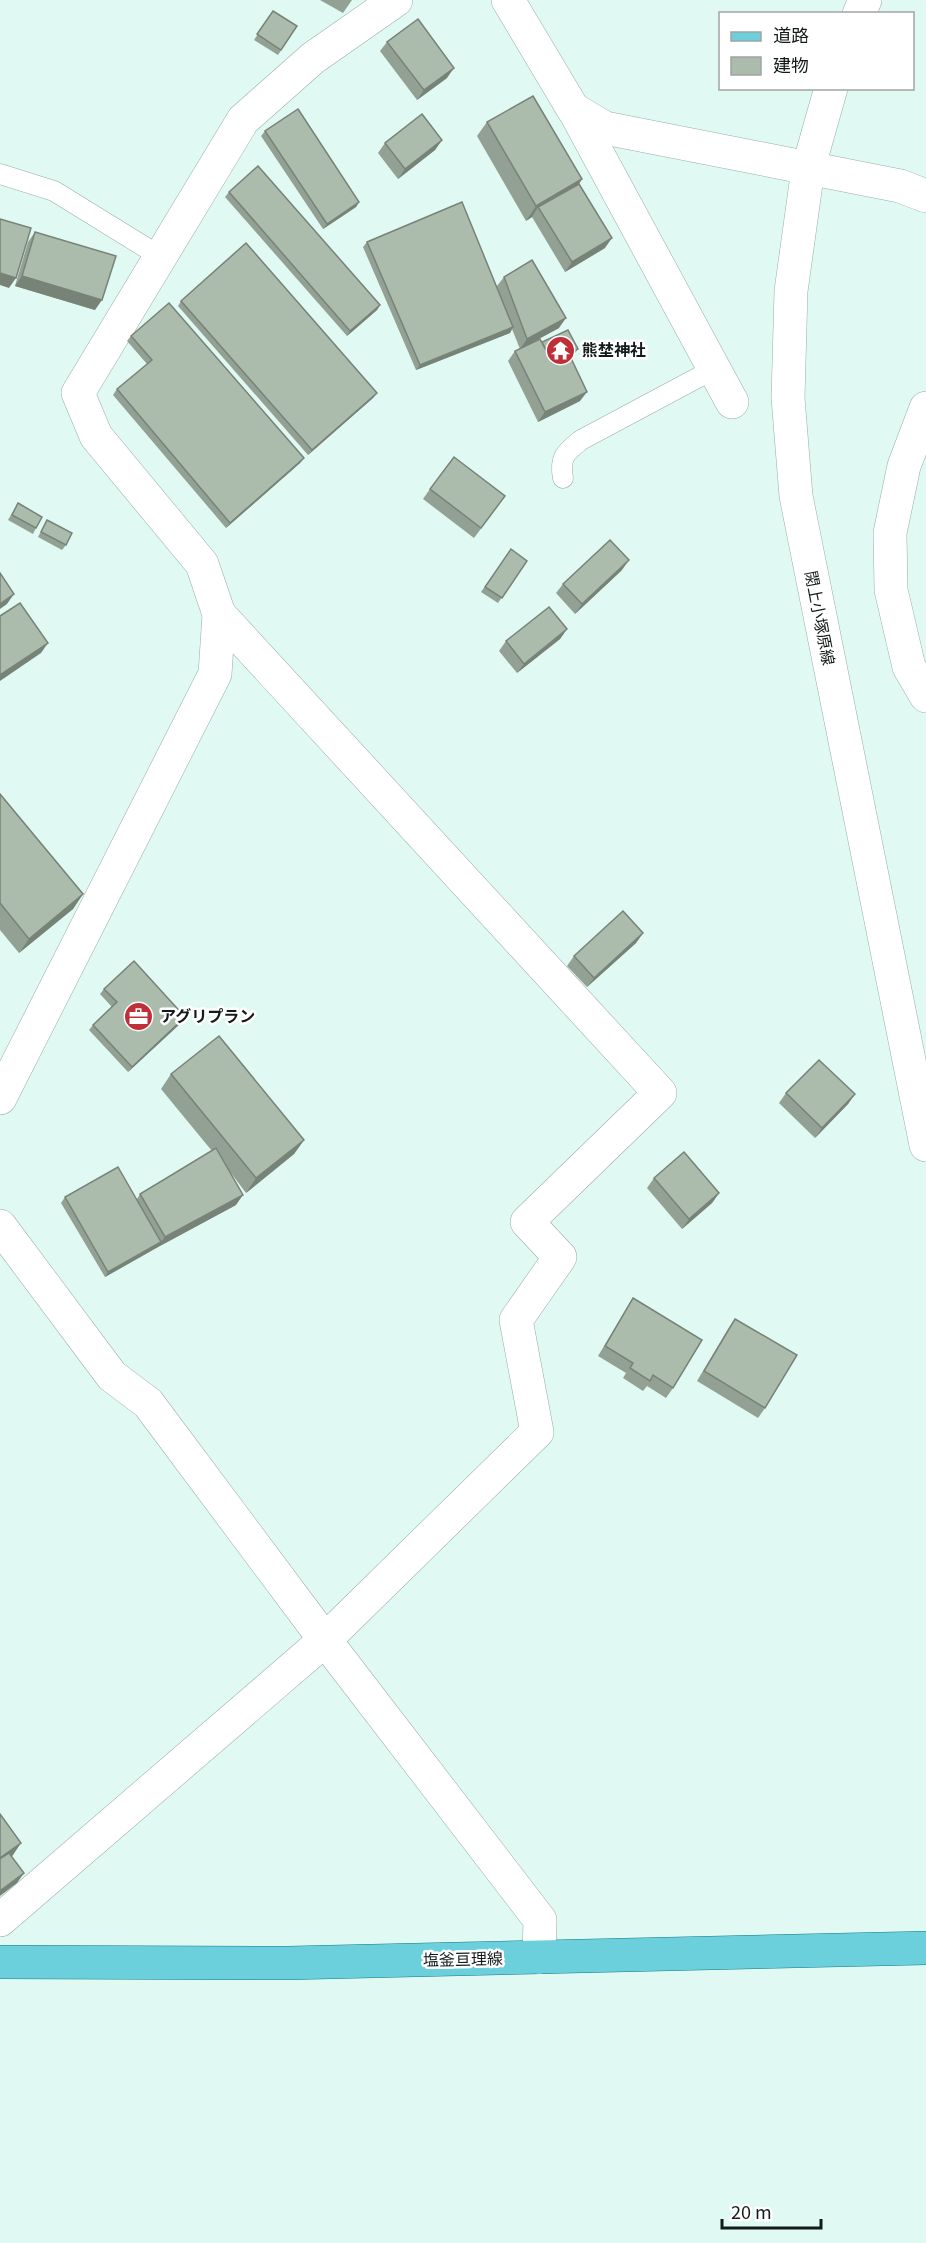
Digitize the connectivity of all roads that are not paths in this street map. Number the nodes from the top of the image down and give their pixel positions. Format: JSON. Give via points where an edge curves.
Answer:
{"nodes":[{"id":1,"x":396,"y":0,"type":"edge"},
{"id":2,"x":507,"y":0,"type":"edge"},
{"id":3,"x":830,"y":90,"type":"edge"},
{"id":4,"x":573,"y":109,"type":"junction"},
{"id":5,"x":808,"y":169,"type":"junction"},
{"id":6,"x":0,"y":174,"type":"edge"},
{"id":7,"x":926,"y":196,"type":"edge"},
{"id":8,"x":161,"y":257,"type":"junction"},
{"id":9,"x":714,"y":369,"type":"junction"},
{"id":10,"x":732,"y":402,"type":"dead end"},
{"id":11,"x":926,"y":408,"type":"edge"},
{"id":12,"x":563,"y":478,"type":"dead end"},
{"id":13,"x":219,"y":614,"type":"junction"},
{"id":14,"x":926,"y":696,"type":"edge"},
{"id":15,"x":0,"y":1098,"type":"edge"},
{"id":16,"x":926,"y":1145,"type":"edge"},
{"id":17,"x":0,"y":1226,"type":"edge"},
{"id":18,"x":325,"y":1640,"type":"junction"},
{"id":19,"x":0,"y":1920,"type":"edge"},
{"id":20,"x":926,"y":1948,"type":"edge"},
{"id":21,"x":539,"y":1957,"type":"junction"},
{"id":22,"x":0,"y":1962,"type":"edge"}],
"edges":[{"from":1,"to":8,"type":"street","via":[[313,58],[243,120]]},
{"from":2,"to":4,"type":"street"},
{"from":3,"to":5,"type":"street","name":"閖上小塚原線"},
{"from":4,"to":5,"type":"street","via":[[605,128]]},
{"from":4,"to":9,"type":"street"},
{"from":5,"to":7,"type":"street","via":[[900,186]]},
{"from":5,"to":16,"type":"street","name":"閖上小塚原線","via":[[791,291],[788,398],[796,496]]},
{"from":6,"to":8,"type":"lane","via":[[54,191]]},
{"from":8,"to":13,"type":"street","via":[[78,393],[96,436],[202,564]]},
{"from":9,"to":10,"type":"street"},
{"from":9,"to":12,"type":"lane","via":[[581,440],[565,453]]},
{"from":11,"to":14,"type":"street","via":[[904,466],[890,533],[891,590],[909,667]]},
{"from":13,"to":15,"type":"street","via":[[215,674]]},
{"from":13,"to":18,"type":"street","via":[[660,1093],[527,1222],[560,1257],[516,1320],[537,1432]]},
{"from":17,"to":18,"type":"street","via":[[112,1376],[148,1403]]},
{"from":18,"to":19,"type":"street"},
{"from":18,"to":21,"type":"street","via":[[540,1920]]},
{"from":20,"to":21,"type":"main road","name":"塩釜亘理線"},
{"from":21,"to":22,"type":"main road","name":"塩釜亘理線","via":[[288,1963]]}]}
